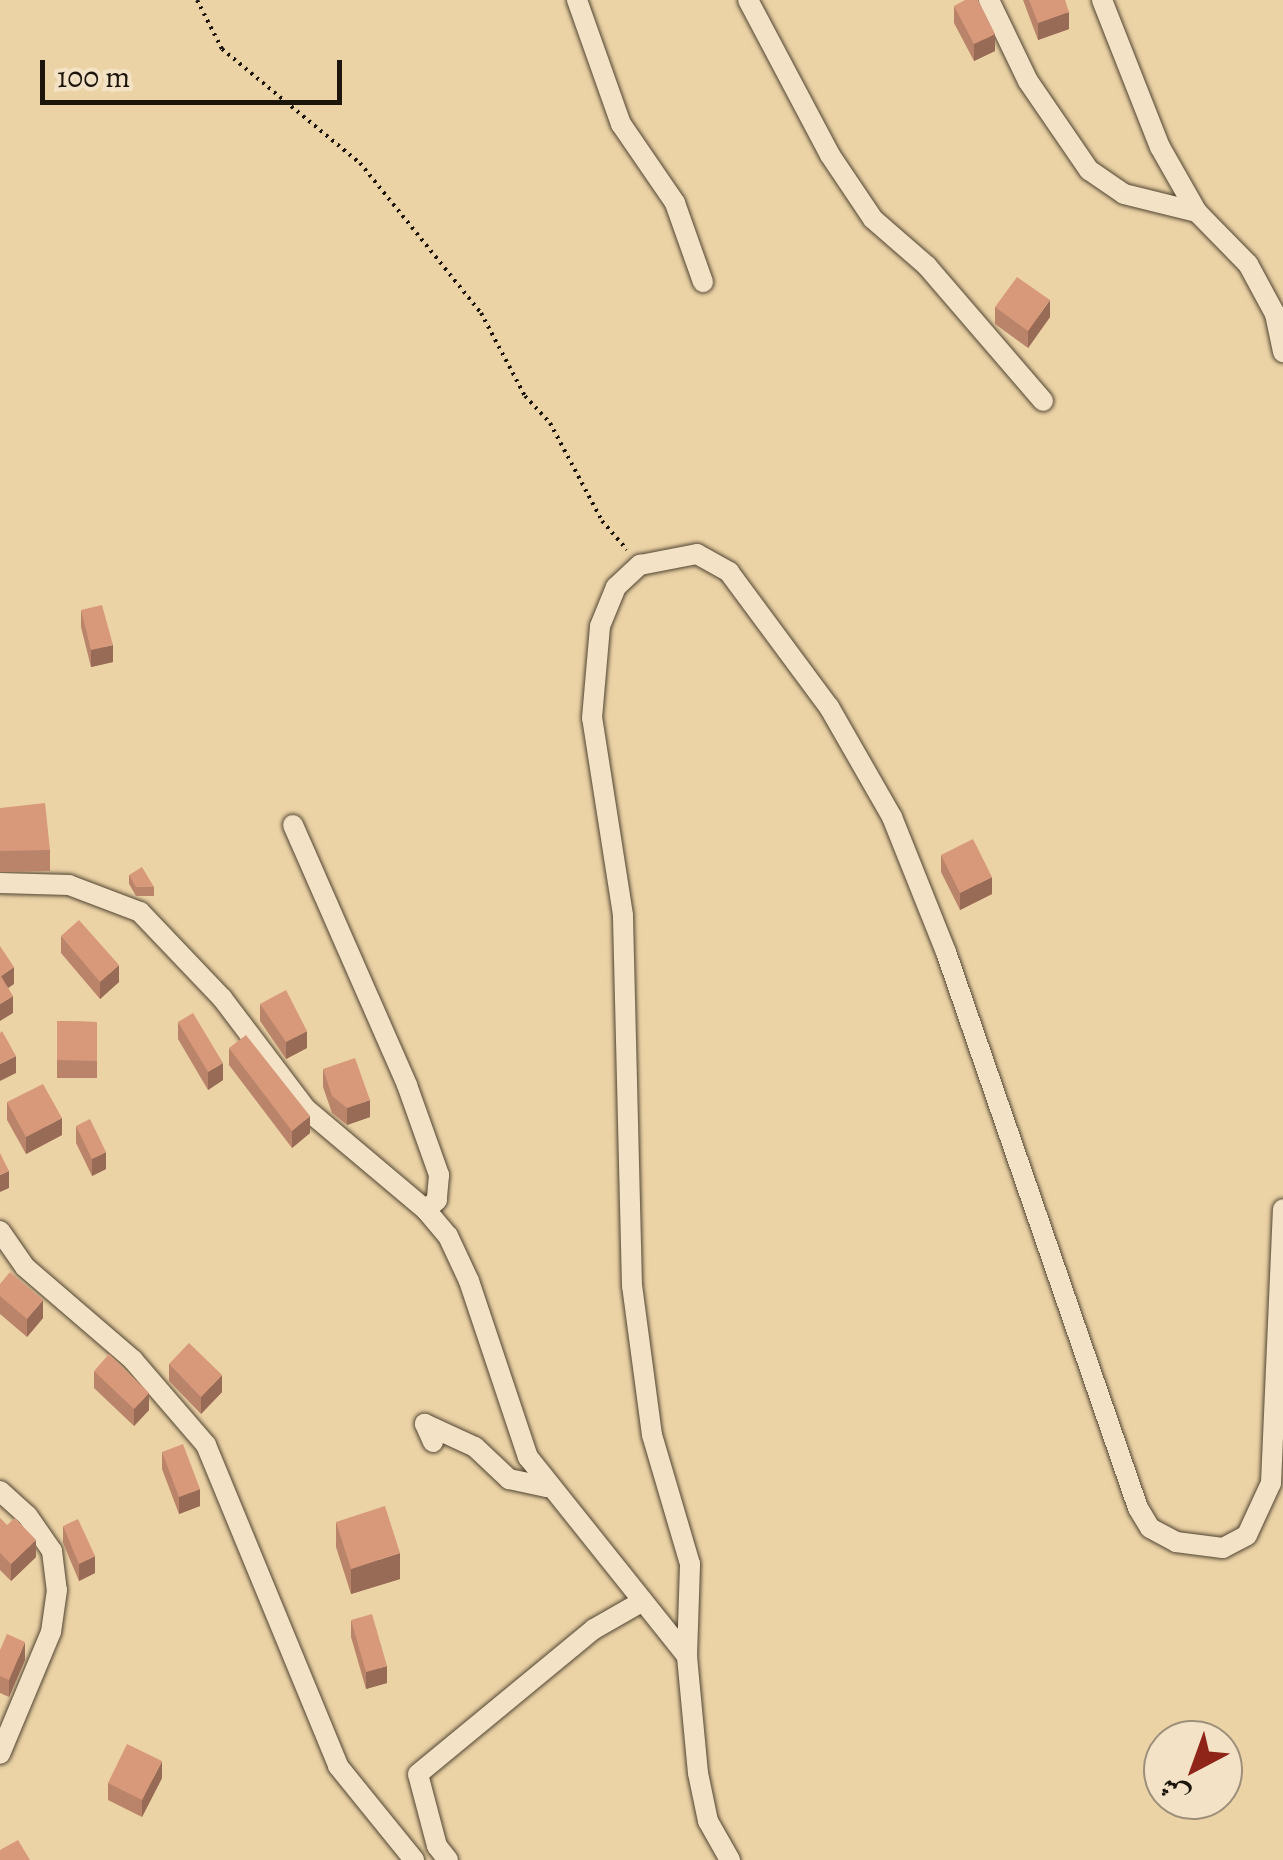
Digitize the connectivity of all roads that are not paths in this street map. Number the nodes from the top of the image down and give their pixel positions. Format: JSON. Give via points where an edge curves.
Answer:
{"nodes":[{"id":1,"x":577,"y":0,"type":"edge"},
{"id":2,"x":748,"y":0,"type":"edge"},
{"id":3,"x":989,"y":0,"type":"edge"},
{"id":4,"x":1102,"y":0,"type":"edge"},
{"id":5,"x":1197,"y":212,"type":"junction"},
{"id":6,"x":702,"y":282,"type":"dead end"},
{"id":7,"x":1283,"y":352,"type":"edge"},
{"id":8,"x":1042,"y":401,"type":"dead end"},
{"id":9,"x":293,"y":825,"type":"dead end"},
{"id":10,"x":0,"y":883,"type":"edge"},
{"id":11,"x":1283,"y":1209,"type":"edge"},
{"id":12,"x":426,"y":1210,"type":"junction"},
{"id":13,"x":0,"y":1230,"type":"edge"},
{"id":14,"x":433,"y":1442,"type":"dead end"},
{"id":15,"x":546,"y":1486,"type":"junction"},
{"id":16,"x":0,"y":1491,"type":"edge"},
{"id":17,"x":643,"y":1601,"type":"junction"},
{"id":18,"x":687,"y":1656,"type":"junction"},
{"id":19,"x":0,"y":1754,"type":"edge"},
{"id":20,"x":414,"y":1860,"type":"edge"},
{"id":21,"x":448,"y":1860,"type":"edge"},
{"id":22,"x":730,"y":1860,"type":"edge"}],
"edges":[{"from":1,"to":6,"type":"street","via":[[621,124],[675,203]]},
{"from":2,"to":8,"type":"street","via":[[830,155],[873,219],[927,266]]},
{"from":3,"to":5,"type":"street","via":[[1038,97],[1089,170],[1124,194]]},
{"from":4,"to":5,"type":"street","via":[[1160,147]]},
{"from":5,"to":7,"type":"street","via":[[1248,264],[1275,314]]},
{"from":9,"to":12,"type":"street","via":[[407,1085],[439,1175],[437,1200]]},
{"from":10,"to":12,"type":"street","via":[[70,884],[140,912],[222,998],[306,1109]]},
{"from":11,"to":18,"type":"street","via":[[1272,1483],[1248,1535],[1223,1548],[1176,1542],[1150,1528],[1120,1466],[946,952],[892,817],[829,707],[730,572],[697,554],[640,565],[616,588],[600,626],[592,718],[623,915],[632,1286],[652,1435],[690,1564]]},
{"from":12,"to":15,"type":"street","via":[[448,1236],[469,1281],[528,1458]]},
{"from":13,"to":20,"type":"street","via":[[25,1267],[132,1360],[206,1445],[338,1766]]},
{"from":14,"to":15,"type":"street","via":[[426,1424],[474,1448],[509,1479]]},
{"from":15,"to":17,"type":"street"},
{"from":16,"to":19,"type":"street","via":[[52,1551],[57,1590],[51,1632]]},
{"from":17,"to":18,"type":"street"},
{"from":17,"to":21,"type":"street","via":[[594,1629],[418,1774],[437,1846]]},
{"from":18,"to":22,"type":"street","via":[[701,1790],[708,1822]]}]}
